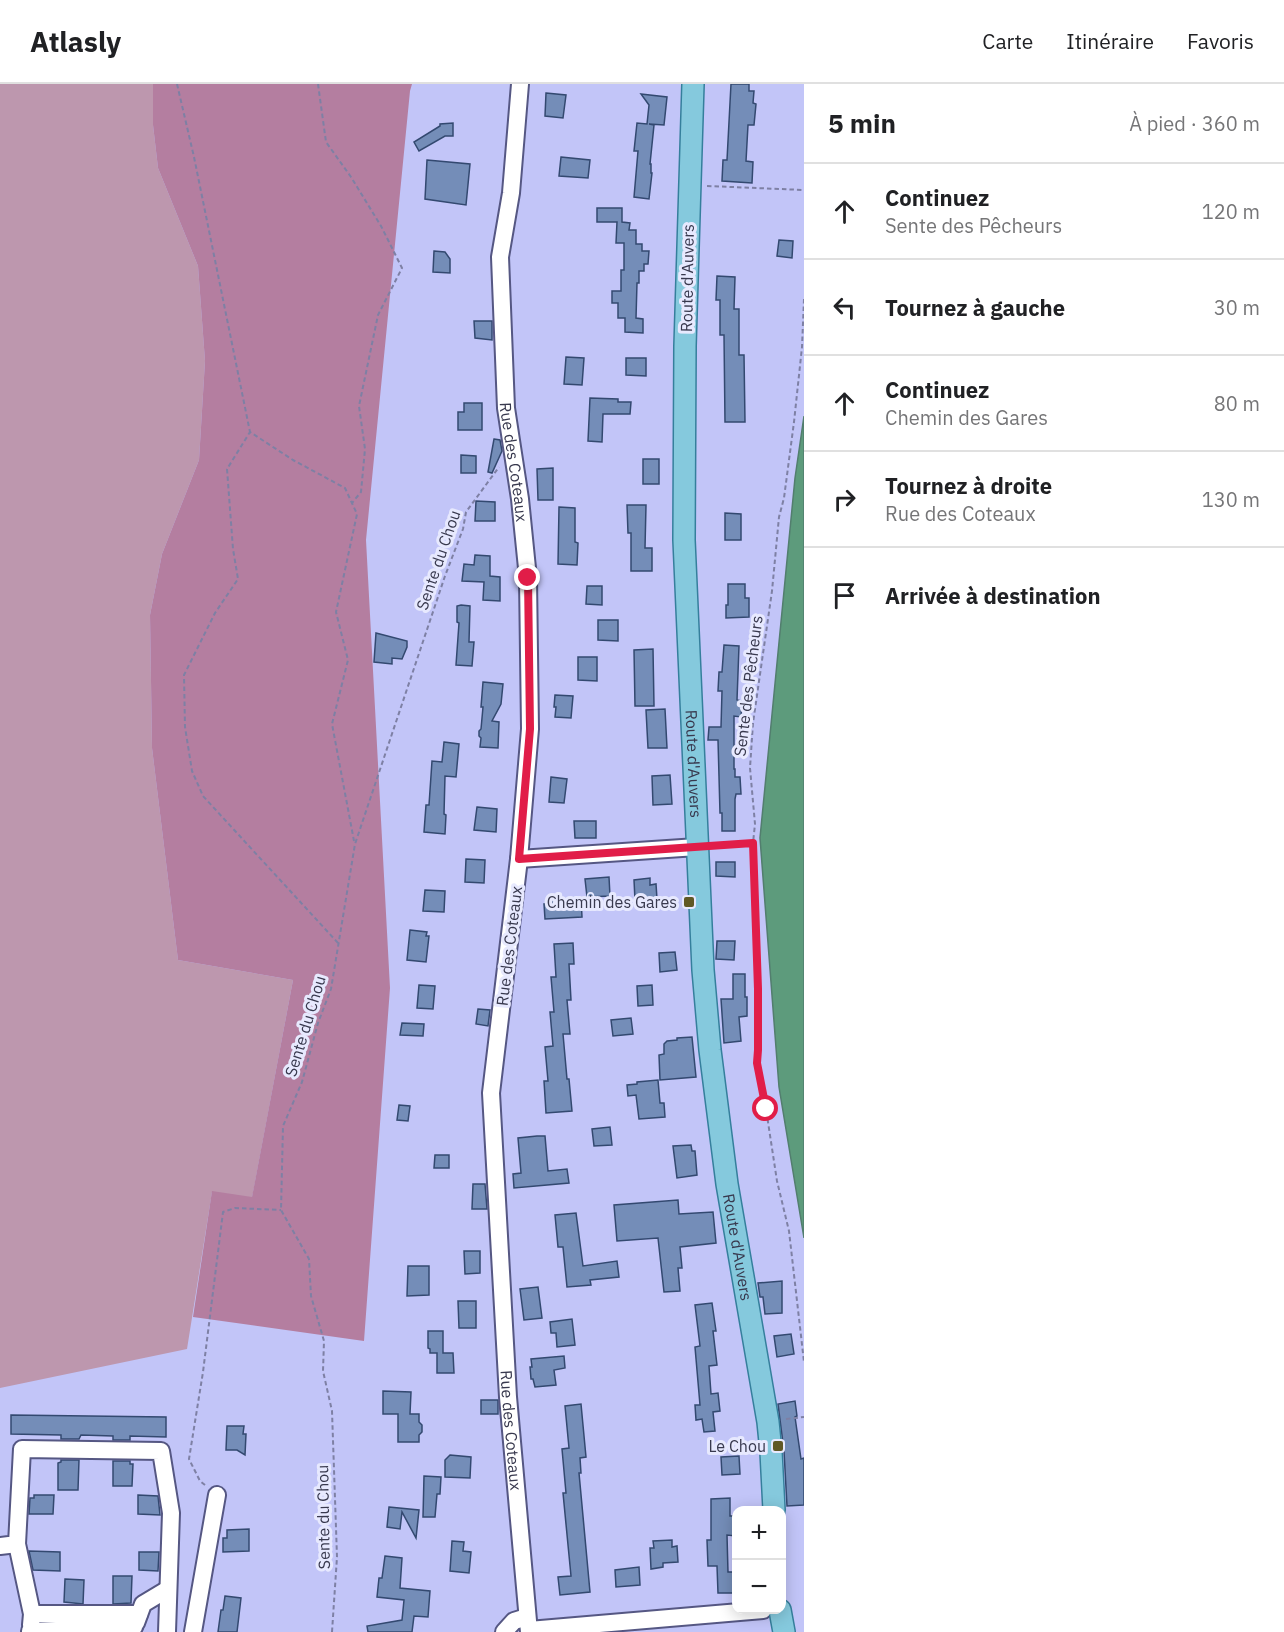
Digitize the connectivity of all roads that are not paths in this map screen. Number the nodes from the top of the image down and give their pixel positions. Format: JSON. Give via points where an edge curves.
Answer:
{"nodes":[{"id":1,"x":520,"y":84,"type":"edge"},
{"id":2,"x":693,"y":84,"type":"edge"},
{"id":3,"x":697,"y":847,"type":"junction"},
{"id":4,"x":519,"y":859,"type":"junction"},
{"id":5,"x":217,"y":1495,"type":"road end"},
{"id":6,"x":774,"y":1506,"type":"edge"},
{"id":7,"x":8,"y":1545,"type":"edge"},
{"id":8,"x":168,"y":1589,"type":"junction"},
{"id":9,"x":732,"y":1612,"type":"edge"},
{"id":10,"x":32,"y":1614,"type":"junction"},
{"id":11,"x":781,"y":1614,"type":"edge"},
{"id":12,"x":137,"y":1625,"type":"edge"},
{"id":13,"x":529,"y":1626,"type":"edge"},
{"id":14,"x":30,"y":1631,"type":"edge"},
{"id":15,"x":167,"y":1632,"type":"edge"},
{"id":16,"x":193,"y":1632,"type":"edge"},
{"id":17,"x":504,"y":1632,"type":"edge"},
{"id":18,"x":784,"y":1632,"type":"edge"}],
"edges":[{"from":1,"to":4,"type":"street","name":"Rue des Coteaux","via":[[500,257],[506,408],[528,578],[530,729]]},
{"from":2,"to":3,"type":"main road","name":"Route d'Auvers","via":[[684,540]]},
{"from":3,"to":4,"type":"street"},
{"from":3,"to":6,"type":"main road","name":"Route d'Auvers","via":[[710,1050],[727,1184],[768,1422]]},
{"from":4,"to":13,"type":"street","name":"Rue des Coteaux","via":[[491,1093],[508,1397]]},
{"from":5,"to":16,"type":"street"},
{"from":7,"to":8,"type":"street","via":[[22,1449],[161,1451],[171,1513]]},
{"from":7,"to":10,"type":"street"},
{"from":8,"to":12,"type":"street","via":[[143,1604]]},
{"from":8,"to":15,"type":"street"},
{"from":9,"to":13,"type":"street"},
{"from":10,"to":12,"type":"street"},
{"from":10,"to":14,"type":"street"},
{"from":11,"to":18,"type":"main road"},
{"from":12,"to":14,"type":"street"},
{"from":13,"to":17,"type":"street","via":[[514,1621]]}]}
